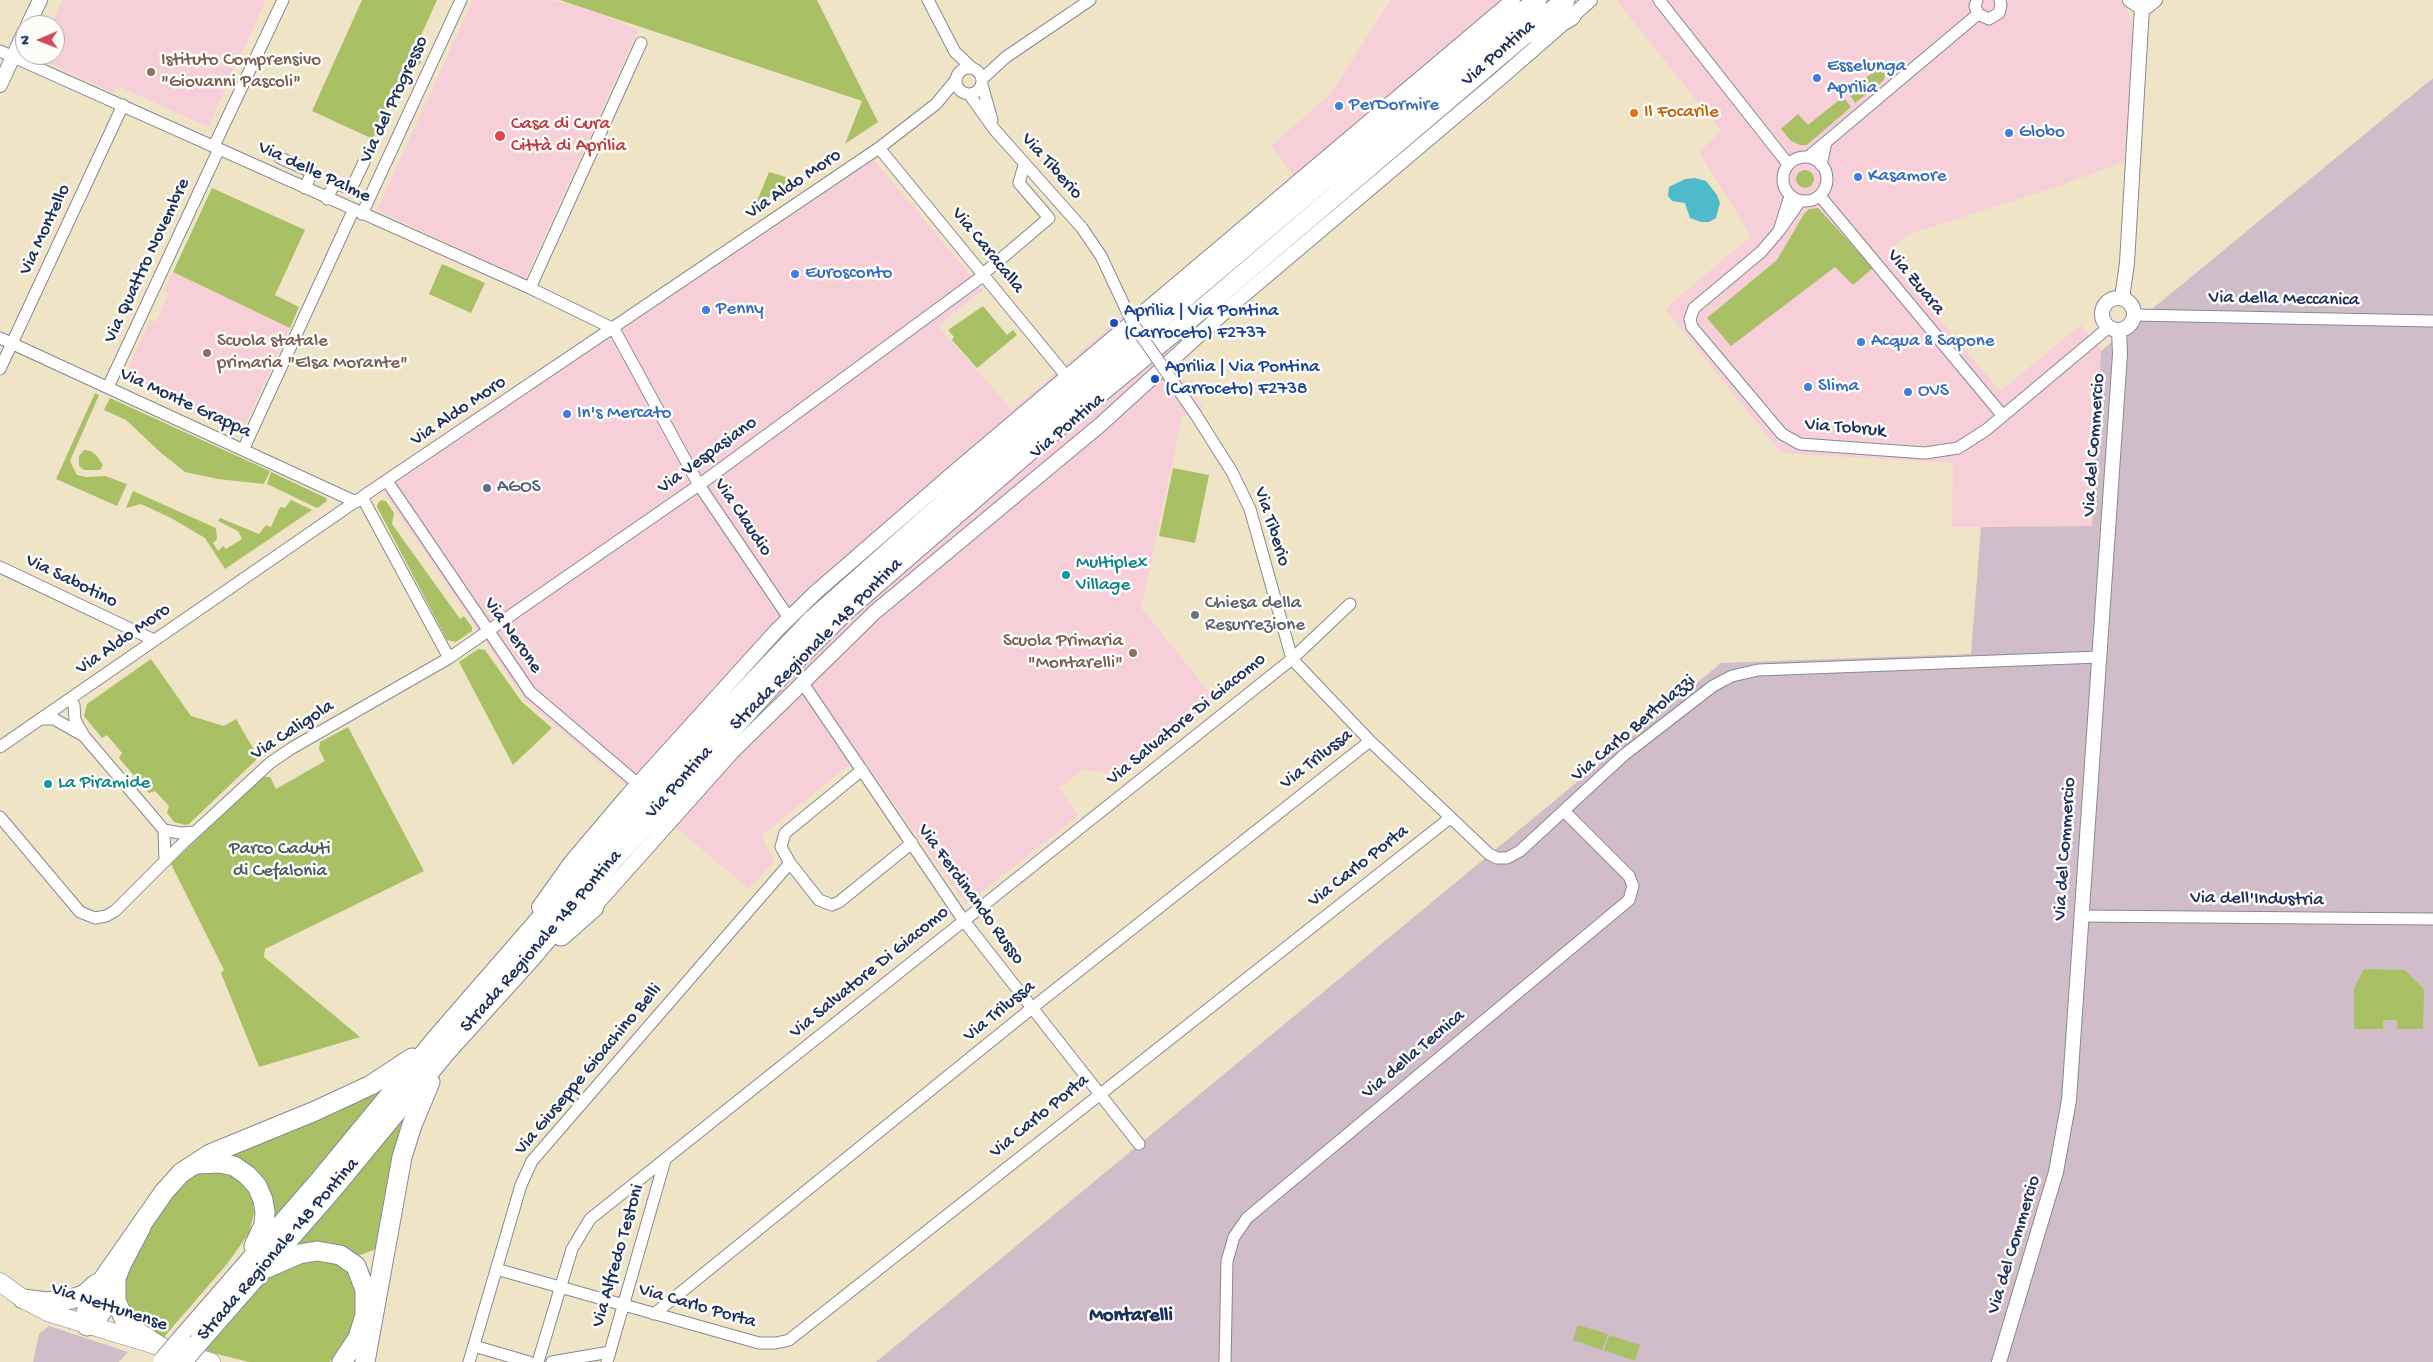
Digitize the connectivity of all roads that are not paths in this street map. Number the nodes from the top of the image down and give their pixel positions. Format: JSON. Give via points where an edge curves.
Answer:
{"nodes":[{"id":1,"x":40,"y":0,"type":"edge"},
{"id":2,"x":282,"y":0,"type":"edge"},
{"id":3,"x":461,"y":0,"type":"edge"},
{"id":4,"x":928,"y":0,"type":"edge"},
{"id":5,"x":1090,"y":0,"type":"edge"},
{"id":6,"x":1513,"y":0,"type":"edge"},
{"id":7,"x":1537,"y":0,"type":"edge"},
{"id":8,"x":1590,"y":0,"type":"edge"},
{"id":9,"x":1659,"y":0,"type":"edge"},
{"id":10,"x":1977,"y":0,"type":"edge"},
{"id":11,"x":2000,"y":0,"type":"edge"},
{"id":12,"x":2155,"y":0,"type":"edge"},
{"id":13,"x":2136,"y":3,"type":"edge"},
{"id":14,"x":1568,"y":8,"type":"edge"},
{"id":15,"x":1978,"y":14,"type":"junction"},
{"id":16,"x":33,"y":15,"type":"edge"},
{"id":17,"x":641,"y":43,"type":"dead end"},
{"id":18,"x":0,"y":50,"type":"edge"},
{"id":19,"x":15,"y":52,"type":"edge"},
{"id":20,"x":955,"y":52,"type":"junction"},
{"id":21,"x":13,"y":56,"type":"junction"},
{"id":22,"x":1006,"y":57,"type":"junction"},
{"id":23,"x":974,"y":68,"type":"junction"},
{"id":24,"x":956,"y":78,"type":"junction"},
{"id":25,"x":982,"y":82,"type":"junction"},
{"id":26,"x":0,"y":85,"type":"edge"},
{"id":27,"x":967,"y":94,"type":"junction"},
{"id":28,"x":936,"y":104,"type":"junction"},
{"id":29,"x":123,"y":105,"type":"junction"},
{"id":30,"x":994,"y":129,"type":"junction"},
{"id":31,"x":1826,"y":142,"type":"junction"},
{"id":32,"x":219,"y":148,"type":"junction"},
{"id":33,"x":879,"y":148,"type":"junction"},
{"id":34,"x":1808,"y":157,"type":"junction"},
{"id":35,"x":280,"y":158,"type":"dead end"},
{"id":36,"x":364,"y":162,"type":"dead end"},
{"id":37,"x":1788,"y":164,"type":"junction"},
{"id":38,"x":1024,"y":165,"type":"junction"},
{"id":39,"x":1821,"y":165,"type":"junction"},
{"id":40,"x":305,"y":188,"type":"junction"},
{"id":41,"x":1820,"y":196,"type":"junction"},
{"id":42,"x":327,"y":199,"type":"junction"},
{"id":43,"x":1795,"y":199,"type":"junction"},
{"id":44,"x":358,"y":213,"type":"junction"},
{"id":45,"x":983,"y":275,"type":"junction"},
{"id":46,"x":530,"y":288,"type":"junction"},
{"id":47,"x":2122,"y":298,"type":"junction"},
{"id":48,"x":2134,"y":314,"type":"junction"},
{"id":49,"x":2433,"y":321,"type":"edge"},
{"id":50,"x":2114,"y":328,"type":"junction"},
{"id":51,"x":614,"y":329,"type":"junction"},
{"id":52,"x":0,"y":338,"type":"edge"},
{"id":53,"x":12,"y":344,"type":"junction"},
{"id":54,"x":0,"y":369,"type":"edge"},
{"id":55,"x":1067,"y":378,"type":"junction"},
{"id":56,"x":108,"y":387,"type":"junction"},
{"id":57,"x":2003,"y":416,"type":"junction"},
{"id":58,"x":243,"y":450,"type":"junction"},
{"id":59,"x":386,"y":481,"type":"junction"},
{"id":60,"x":699,"y":485,"type":"junction"},
{"id":61,"x":359,"y":499,"type":"junction"},
{"id":62,"x":0,"y":567,"type":"edge"},
{"id":63,"x":1350,"y":604,"type":"dead end"},
{"id":64,"x":790,"y":618,"type":"junction"},
{"id":65,"x":489,"y":632,"type":"junction"},
{"id":66,"x":154,"y":640,"type":"junction"},
{"id":67,"x":2099,"y":657,"type":"junction"},
{"id":68,"x":449,"y":658,"type":"junction"},
{"id":69,"x":1292,"y":659,"type":"junction"},
{"id":70,"x":802,"y":682,"type":"junction"},
{"id":71,"x":70,"y":699,"type":"junction"},
{"id":72,"x":40,"y":720,"type":"junction"},
{"id":73,"x":84,"y":736,"type":"junction"},
{"id":74,"x":1370,"y":741,"type":"junction"},
{"id":75,"x":0,"y":747,"type":"edge"},
{"id":76,"x":862,"y":770,"type":"junction"},
{"id":77,"x":638,"y":784,"type":"junction"},
{"id":78,"x":1564,"y":810,"type":"junction"},
{"id":79,"x":0,"y":817,"type":"edge"},
{"id":80,"x":1450,"y":818,"type":"junction"},
{"id":81,"x":164,"y":830,"type":"junction"},
{"id":82,"x":195,"y":832,"type":"junction"},
{"id":83,"x":912,"y":844,"type":"junction"},
{"id":84,"x":165,"y":861,"type":"junction"},
{"id":85,"x":790,"y":863,"type":"junction"},
{"id":86,"x":539,"y":907,"type":"joint"},
{"id":87,"x":594,"y":907,"type":"joint"},
{"id":88,"x":2080,"y":916,"type":"junction"},
{"id":89,"x":2433,"y":919,"type":"edge"},
{"id":90,"x":964,"y":920,"type":"junction"},
{"id":91,"x":522,"y":956,"type":"junction"},
{"id":92,"x":1032,"y":1008,"type":"junction"},
{"id":93,"x":441,"y":1045,"type":"junction"},
{"id":94,"x":1099,"y":1093,"type":"junction"},
{"id":95,"x":1139,"y":1144,"type":"dead end"},
{"id":96,"x":665,"y":1160,"type":"junction"},
{"id":97,"x":193,"y":1164,"type":"junction"},
{"id":98,"x":141,"y":1226,"type":"junction"},
{"id":99,"x":384,"y":1252,"type":"junction"},
{"id":100,"x":356,"y":1266,"type":"junction"},
{"id":101,"x":496,"y":1268,"type":"junction"},
{"id":102,"x":259,"y":1272,"type":"junction"},
{"id":103,"x":105,"y":1276,"type":"junction"},
{"id":104,"x":232,"y":1281,"type":"junction"},
{"id":105,"x":0,"y":1282,"type":"edge"},
{"id":106,"x":561,"y":1286,"type":"junction"},
{"id":107,"x":23,"y":1299,"type":"junction"},
{"id":108,"x":624,"y":1305,"type":"junction"},
{"id":109,"x":654,"y":1314,"type":"junction"},
{"id":110,"x":87,"y":1326,"type":"junction"},
{"id":111,"x":190,"y":1341,"type":"junction"},
{"id":112,"x":474,"y":1346,"type":"junction"},
{"id":113,"x":162,"y":1357,"type":"edge"},
{"id":114,"x":608,"y":1357,"type":"edge"},
{"id":115,"x":365,"y":1361,"type":"edge"},
{"id":116,"x":182,"y":1362,"type":"edge"},
{"id":117,"x":211,"y":1362,"type":"edge"},
{"id":118,"x":342,"y":1362,"type":"edge"},
{"id":119,"x":469,"y":1362,"type":"edge"},
{"id":120,"x":528,"y":1362,"type":"edge"},
{"id":121,"x":538,"y":1362,"type":"edge"},
{"id":122,"x":552,"y":1362,"type":"edge"},
{"id":123,"x":1225,"y":1362,"type":"edge"},
{"id":124,"x":2000,"y":1362,"type":"edge"}],
"edges":[{"from":1,"to":16,"type":"street"},
{"from":2,"to":32,"type":"street","name":"Via Quattro Novembre"},
{"from":3,"to":44,"type":"street","name":"Via del Progresso"},
{"from":4,"to":20,"type":"street"},
{"from":5,"to":22,"type":"street","name":"Via Aldo Moro"},
{"from":6,"to":55,"type":"street","name":"Via Pontina"},
{"from":7,"to":91,"type":"highway","name":"Strada Regionale 148 Pontina","via":[[966,483],[812,620],[693,745]]},
{"from":8,"to":14,"type":"street","name":"Via Pontina"},
{"from":9,"to":37,"type":"street"},
{"from":10,"to":15,"type":"street"},
{"from":11,"to":15,"type":"street","via":[[2001,9],[1997,16],[1989,19]]},
{"from":12,"to":13,"type":"street","via":[[2153,3]]},
{"from":13,"to":47,"type":"street","via":[[2127,263]]},
{"from":14,"to":70,"type":"street","name":"Via Pontina","via":[[1503,76],[1232,305],[1100,426],[875,612]]},
{"from":14,"to":91,"type":"highway","name":"Strada Regionale 148 Pontina","via":[[1503,53],[1021,458],[847,609],[781,675]]},
{"from":15,"to":31,"type":"street"},
{"from":17,"to":46,"type":"street"},
{"from":18,"to":21,"type":"street","name":"Via delle Palme"},
{"from":19,"to":21,"type":"street"},
{"from":20,"to":23,"type":"street"},
{"from":20,"to":24,"type":"street"},
{"from":21,"to":26,"type":"street"},
{"from":21,"to":29,"type":"street","name":"Via delle Palme"},
{"from":22,"to":23,"type":"street","name":"Via Aldo Moro"},
{"from":22,"to":25,"type":"street","name":"Via Aldo Moro"},
{"from":23,"to":24,"type":"street","name":"Via Aldo Moro","via":[[963,68]]},
{"from":23,"to":25,"type":"street"},
{"from":24,"to":27,"type":"street","via":[[958,89]]},
{"from":24,"to":28,"type":"street","name":"Via Aldo Moro"},
{"from":25,"to":27,"type":"street","name":"Via Aldo Moro","via":[[977,92]]},
{"from":25,"to":30,"type":"street","name":"Via Tiberio"},
{"from":27,"to":28,"type":"street","name":"Via Aldo Moro"},
{"from":27,"to":30,"type":"street","name":"Via Tiberio"},
{"from":28,"to":33,"type":"street","name":"Via Aldo Moro"},
{"from":29,"to":32,"type":"street","name":"Via delle Palme"},
{"from":29,"to":53,"type":"street","name":"Via Montello"},
{"from":30,"to":38,"type":"street","name":"Via Tiberio"},
{"from":31,"to":34,"type":"street"},
{"from":31,"to":39,"type":"street"},
{"from":32,"to":40,"type":"street","name":"Via delle Palme"},
{"from":32,"to":56,"type":"street","name":"Via Quattro Novembre"},
{"from":33,"to":45,"type":"street","name":"Via Caracalla"},
{"from":33,"to":51,"type":"street","name":"Via Aldo Moro"},
{"from":34,"to":37,"type":"street"},
{"from":34,"to":39,"type":"street"},
{"from":35,"to":40,"type":"street","via":[[312,172]]},
{"from":36,"to":42,"type":"street","via":[[354,183],[347,187],[334,184]]},
{"from":37,"to":43,"type":"street","via":[[1783,184]]},
{"from":38,"to":45,"type":"street","name":"Via Vespasiano","via":[[1019,183],[1049,218]]},
{"from":38,"to":69,"type":"street","name":"Via Tiberio","bridge":true,"via":[[1082,228],[1101,256],[1133,324],[1234,476],[1250,509]]},
{"from":39,"to":41,"type":"street","via":[[1825,170],[1826,184]]},
{"from":40,"to":42,"type":"street","name":"Via delle Palme"},
{"from":41,"to":43,"type":"street","via":[[1807,202]]},
{"from":41,"to":57,"type":"street","name":"Via Zuara"},
{"from":42,"to":44,"type":"street","name":"Via delle Palme"},
{"from":43,"to":57,"type":"street","name":"Via Tobruk","via":[[1779,231],[1761,252],[1694,308],[1690,320],[1692,327],[1783,436],[1802,445],[1934,453],[1968,443]]},
{"from":44,"to":46,"type":"street","name":"Via delle Palme"},
{"from":44,"to":58,"type":"street","name":"Via del Progresso"},
{"from":45,"to":55,"type":"street","name":"Via Caracalla"},
{"from":45,"to":60,"type":"street","name":"Via Vespasiano"},
{"from":46,"to":51,"type":"street","name":"Via delle Palme"},
{"from":47,"to":48,"type":"street","via":[[2131,304]]},
{"from":47,"to":50,"type":"street","via":[[2109,300],[2104,307],[2103,318]]},
{"from":48,"to":49,"type":"street","name":"Via della Meccanica"},
{"from":48,"to":50,"type":"street","via":[[2130,325]]},
{"from":50,"to":57,"type":"street","name":"Via Tobruk"},
{"from":50,"to":67,"type":"street","name":"Via del Commercio","via":[[2120,354]]},
{"from":51,"to":59,"type":"street","name":"Via Aldo Moro"},
{"from":51,"to":60,"type":"street","name":"Via Claudio"},
{"from":52,"to":53,"type":"street","name":"Via Monte Grappa"},
{"from":53,"to":54,"type":"street","name":"Via Montello"},
{"from":53,"to":56,"type":"street","name":"Via Monte Grappa"},
{"from":55,"to":64,"type":"street","name":"Via Pontina","via":[[860,552]]},
{"from":56,"to":58,"type":"street","name":"Via Monte Grappa"},
{"from":58,"to":61,"type":"street","name":"Via Monte Grappa"},
{"from":59,"to":61,"type":"street","name":"Via Aldo Moro"},
{"from":59,"to":65,"type":"street","name":"Via Nerone"},
{"from":60,"to":64,"type":"street","name":"Via Claudio"},
{"from":60,"to":65,"type":"street","name":"Via Vespasiano"},
{"from":61,"to":66,"type":"street","name":"Via Aldo Moro"},
{"from":61,"to":68,"type":"street"},
{"from":62,"to":66,"type":"street","name":"Via Sabotino"},
{"from":63,"to":69,"type":"street","name":"Via Salvatore Di Giacomo"},
{"from":64,"to":77,"type":"street","name":"Via Pontina"},
{"from":65,"to":68,"type":"street","name":"Via Vespasiano"},
{"from":65,"to":77,"type":"street","name":"Via Nerone","via":[[530,692]]},
{"from":66,"to":71,"type":"street","name":"Via Aldo Moro"},
{"from":67,"to":78,"type":"street","name":"Via Carlo Bertolazzi","via":[[1740,673],[1717,683],[1631,749]]},
{"from":67,"to":88,"type":"street","name":"Via del Commercio"},
{"from":68,"to":82,"type":"street","name":"Via Caligola","via":[[282,755],[259,772]]},
{"from":69,"to":74,"type":"street","name":"Via Carlo Bertolazzi"},
{"from":69,"to":90,"type":"street","name":"Via Salvatore Di Giacomo"},
{"from":70,"to":76,"type":"street","name":"Via Ferdinando Russo"},
{"from":70,"to":87,"type":"street","name":"Via Pontina","via":[[727,758]]},
{"from":71,"to":72,"type":"street","name":"Via Aldo Moro"},
{"from":71,"to":73,"type":"street","via":[[74,705],[75,720]]},
{"from":72,"to":73,"type":"street","via":[[54,720]]},
{"from":72,"to":75,"type":"street","name":"Via Aldo Moro"},
{"from":73,"to":81,"type":"street"},
{"from":74,"to":80,"type":"street","name":"Via Carlo Bertolazzi"},
{"from":74,"to":92,"type":"street","name":"Via Trilussa"},
{"from":76,"to":83,"type":"street","name":"Via Ferdinando Russo"},
{"from":76,"to":85,"type":"street","via":[[787,832],[781,843]]},
{"from":77,"to":86,"type":"street","name":"Via Pontina","via":[[571,862]]},
{"from":78,"to":80,"type":"street","name":"Via Carlo Bertolazzi","via":[[1520,851],[1499,859],[1489,854]]},
{"from":78,"to":123,"type":"street","name":"Via della Tecnica","via":[[1629,876],[1633,886],[1629,900],[1247,1218],[1234,1237],[1228,1255]]},
{"from":79,"to":84,"type":"street","name":"Via Caligola","via":[[80,912],[90,917],[106,916],[115,911]]},
{"from":80,"to":94,"type":"street","name":"Via Carlo Porta"},
{"from":81,"to":82,"type":"street"},
{"from":81,"to":84,"type":"street"},
{"from":82,"to":84,"type":"street","name":"Via Caligola"},
{"from":83,"to":85,"type":"street","via":[[839,902],[828,905],[819,900]]},
{"from":83,"to":90,"type":"street","name":"Via Ferdinando Russo"},
{"from":85,"to":101,"type":"street","name":"Via Giuseppe Gioachino Belli","via":[[534,1156],[521,1186]]},
{"from":86,"to":91,"type":"highway"},
{"from":87,"to":91,"type":"highway"},
{"from":88,"to":89,"type":"street","name":"Via dell'Industria"},
{"from":88,"to":124,"type":"street","name":"Via del Commercio","via":[[2073,1069],[2064,1135]]},
{"from":90,"to":92,"type":"street","name":"Via Ferdinando Russo"},
{"from":90,"to":96,"type":"street","name":"Via Salvatore Di Giacomo"},
{"from":91,"to":93,"type":"highway","name":"Strada Regionale 148 Pontina"},
{"from":92,"to":94,"type":"street","name":"Via Ferdinando Russo"},
{"from":92,"to":109,"type":"street","name":"Via Trilussa"},
{"from":93,"to":97,"type":"highway","via":[[371,1085]]},
{"from":93,"to":99,"type":"highway","via":[[408,1136]]},
{"from":93,"to":102,"type":"highway","name":"Strada Regionale 148 Pontina","via":[[332,1190]]},
{"from":93,"to":104,"type":"highway","name":"Strada Regionale 148 Pontina"},
{"from":94,"to":95,"type":"street","name":"Via Ferdinando Russo"},
{"from":94,"to":109,"type":"street","name":"Via Carlo Porta","via":[[789,1340],[776,1344],[759,1343]]},
{"from":96,"to":106,"type":"street","name":"Via Salvatore Di Giacomo","via":[[586,1225],[574,1244]]},
{"from":96,"to":108,"type":"street","name":"Via Alfredo Testoni"},
{"from":97,"to":98,"type":"highway","via":[[170,1185]]},
{"from":97,"to":104,"type":"highway","via":[[234,1166],[254,1181],[264,1200],[266,1212],[261,1233]]},
{"from":98,"to":103,"type":"highway"},
{"from":98,"to":110,"type":"highway","via":[[104,1308]]},
{"from":98,"to":113,"type":"highway","via":[[116,1281],[116,1301],[127,1325]]},
{"from":99,"to":100,"type":"highway"},
{"from":99,"to":115,"type":"highway"},
{"from":100,"to":102,"type":"highway","via":[[340,1254],[317,1251],[292,1257]]},
{"from":100,"to":118,"type":"highway","via":[[365,1290],[364,1315],[358,1338]]},
{"from":101,"to":106,"type":"street","name":"Via Carlo Porta"},
{"from":101,"to":112,"type":"street","name":"Via Giuseppe Gioachino Belli"},
{"from":102,"to":111,"type":"highway","name":"Strada Regionale 148 Pontina"},
{"from":103,"to":107,"type":"highway","via":[[85,1294],[72,1299],[46,1302]]},
{"from":103,"to":110,"type":"highway","via":[[88,1303]]},
{"from":104,"to":111,"type":"highway","name":"Strada Regionale 148 Pontina"},
{"from":105,"to":107,"type":"main road","name":"Via Nettunense"},
{"from":106,"to":108,"type":"street","name":"Via Carlo Porta"},
{"from":106,"to":121,"type":"street","name":"Via Salvatore Di Giacomo"},
{"from":107,"to":110,"type":"main road","name":"Via Nettunense"},
{"from":108,"to":109,"type":"street","name":"Via Carlo Porta"},
{"from":108,"to":114,"type":"street","name":"Via Alfredo Testoni"},
{"from":110,"to":113,"type":"main road","name":"Via Nettunense"},
{"from":111,"to":113,"type":"highway","name":"Strada Regionale 148 Pontina","bridge":true},
{"from":111,"to":116,"type":"highway","name":"Strada Regionale 148 Pontina","bridge":true},
{"from":112,"to":119,"type":"street","name":"Via Giuseppe Gioachino Belli"},
{"from":112,"to":120,"type":"street"},
{"from":113,"to":117,"type":"main road","name":"Via Nettunense"},
{"from":114,"to":122,"type":"street"}]}
